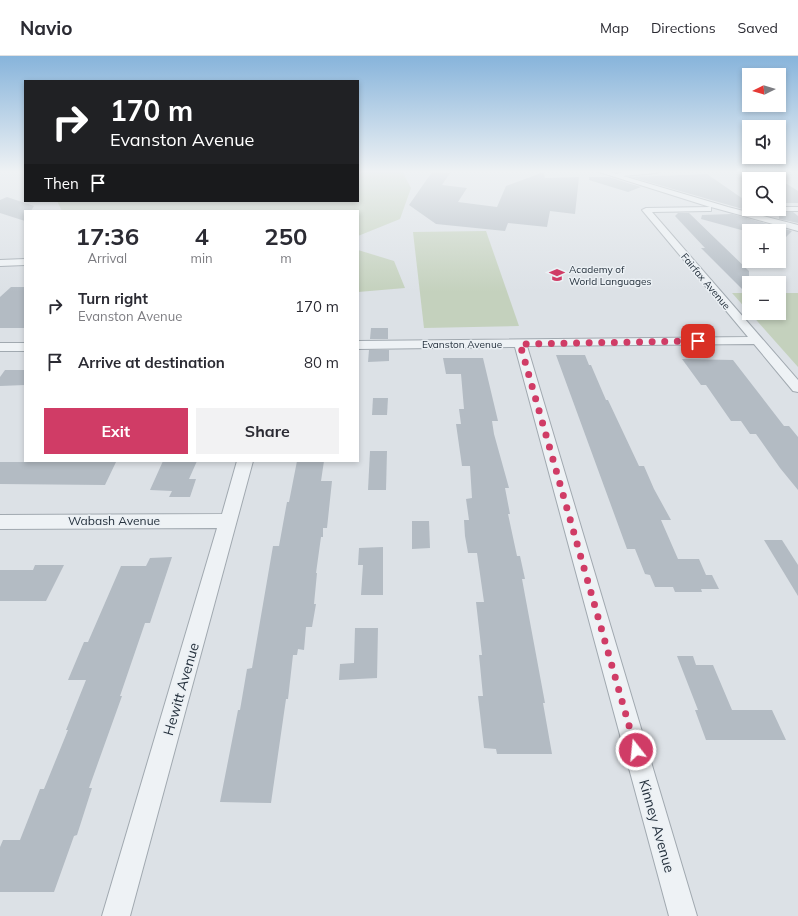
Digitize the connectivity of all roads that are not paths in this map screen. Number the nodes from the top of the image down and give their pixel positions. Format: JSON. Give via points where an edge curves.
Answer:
{"nodes":[{"id":1,"x":647,"y":211,"type":"edge"},
{"id":2,"x":733,"y":211,"type":"edge"},
{"id":3,"x":798,"y":228,"type":"edge"},
{"id":4,"x":0,"y":262,"type":"edge"},
{"id":5,"x":24,"y":262,"type":"edge"},
{"id":6,"x":758,"y":340,"type":"junction"},
{"id":7,"x":520,"y":344,"type":"junction"},
{"id":8,"x":359,"y":345,"type":"edge"},
{"id":9,"x":0,"y":347,"type":"edge"},
{"id":10,"x":24,"y":347,"type":"edge"},
{"id":11,"x":798,"y":388,"type":"edge"},
{"id":12,"x":245,"y":462,"type":"edge"},
{"id":13,"x":229,"y":521,"type":"junction"},
{"id":14,"x":0,"y":522,"type":"edge"},
{"id":15,"x":116,"y":916,"type":"edge"},
{"id":16,"x":683,"y":916,"type":"edge"}],
"edges":[{"from":1,"to":6,"type":"street","name":"Fairfax Avenue"},
{"from":2,"to":3,"type":"street"},
{"from":4,"to":5,"type":"street"},
{"from":6,"to":7,"type":"street","name":"Evanston Avenue"},
{"from":6,"to":11,"type":"street","name":"Fairfax Avenue"},
{"from":7,"to":8,"type":"street","name":"Evanston Avenue"},
{"from":7,"to":16,"type":"street","name":"Kinney Avenue"},
{"from":9,"to":10,"type":"street"},
{"from":12,"to":13,"type":"street","name":"Hewitt Avenue"},
{"from":13,"to":14,"type":"street","name":"Wabash Avenue"},
{"from":13,"to":15,"type":"street","name":"Hewitt Avenue"}]}
